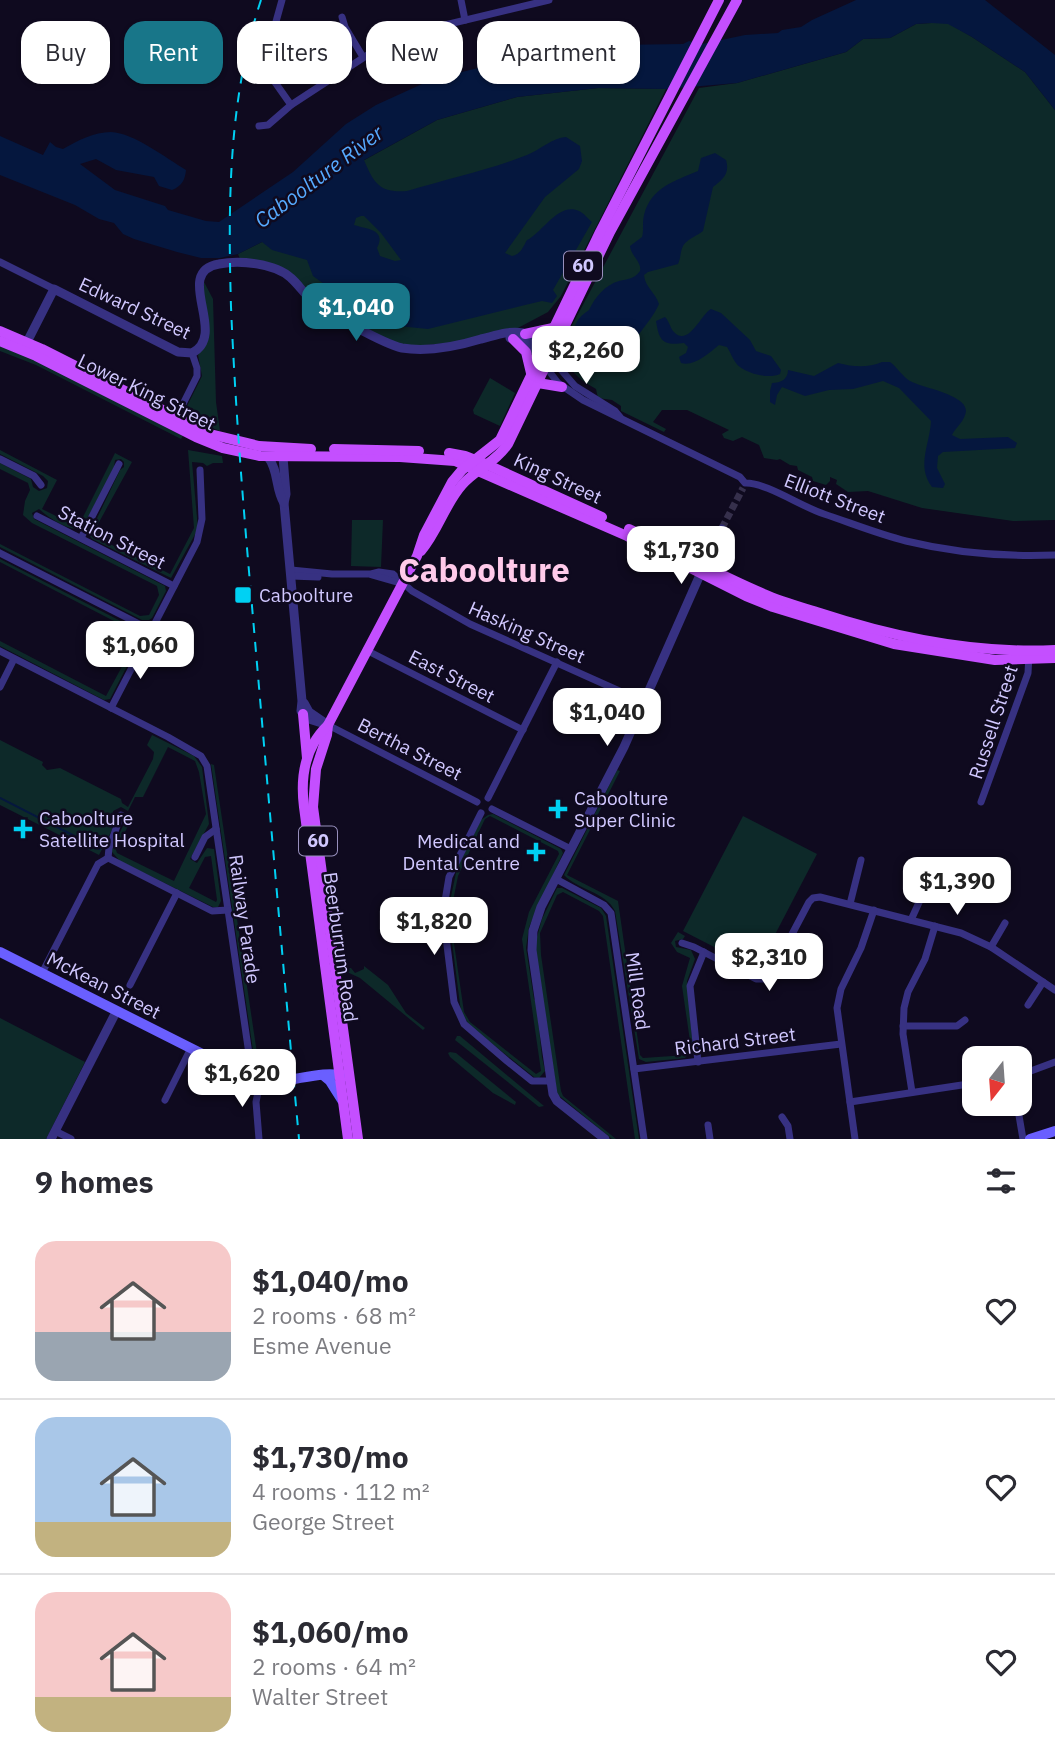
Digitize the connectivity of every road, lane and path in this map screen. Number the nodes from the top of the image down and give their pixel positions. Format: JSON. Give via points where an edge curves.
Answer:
{"nodes":[{"id":1,"x":282,"y":0,"type":"edge"},
{"id":2,"x":461,"y":0,"type":"edge"},
{"id":3,"x":549,"y":0,"type":"edge"},
{"id":4,"x":719,"y":0,"type":"edge"},
{"id":5,"x":737,"y":0,"type":"edge"},
{"id":6,"x":342,"y":17,"type":"dead end"},
{"id":7,"x":465,"y":20,"type":"junction"},
{"id":8,"x":363,"y":57,"type":"junction"},
{"id":9,"x":291,"y":105,"type":"junction"},
{"id":10,"x":260,"y":126,"type":"dead end"},
{"id":11,"x":0,"y":262,"type":"edge"},
{"id":12,"x":54,"y":289,"type":"junction"},
{"id":13,"x":553,"y":328,"type":"junction"},
{"id":14,"x":0,"y":331,"type":"edge"},
{"id":15,"x":525,"y":334,"type":"junction"},
{"id":16,"x":513,"y":338,"type":"junction"},
{"id":17,"x":484,"y":339,"type":"junction"},
{"id":18,"x":0,"y":341,"type":"edge"},
{"id":19,"x":25,"y":346,"type":"junction"},
{"id":20,"x":192,"y":353,"type":"junction"},
{"id":21,"x":545,"y":357,"type":"junction"},
{"id":22,"x":534,"y":378,"type":"junction"},
{"id":23,"x":562,"y":387,"type":"junction"},
{"id":24,"x":176,"y":418,"type":"junction"},
{"id":25,"x":621,"y":418,"type":"junction"},
{"id":26,"x":222,"y":443,"type":"junction"},
{"id":27,"x":252,"y":450,"type":"junction"},
{"id":28,"x":280,"y":452,"type":"junction"},
{"id":29,"x":268,"y":457,"type":"junction"},
{"id":30,"x":0,"y":459,"type":"edge"},
{"id":31,"x":470,"y":462,"type":"junction"},
{"id":32,"x":119,"y":464,"type":"dead end"},
{"id":33,"x":483,"y":468,"type":"junction"},
{"id":34,"x":200,"y":470,"type":"dead end"},
{"id":35,"x":41,"y":485,"type":"dead end"},
{"id":36,"x":284,"y":503,"type":"junction"},
{"id":37,"x":37,"y":516,"type":"dead end"},
{"id":38,"x":722,"y":528,"type":"tunnel mouth"},
{"id":39,"x":81,"y":538,"type":"junction"},
{"id":40,"x":0,"y":553,"type":"edge"},
{"id":41,"x":416,"y":555,"type":"junction"},
{"id":42,"x":1055,"y":555,"type":"edge"},
{"id":43,"x":705,"y":563,"type":"junction"},
{"id":44,"x":291,"y":573,"type":"junction"},
{"id":45,"x":401,"y":583,"type":"junction"},
{"id":46,"x":174,"y":586,"type":"junction"},
{"id":47,"x":151,"y":630,"type":"junction"},
{"id":48,"x":366,"y":650,"type":"junction"},
{"id":49,"x":1055,"y":650,"type":"edge"},
{"id":50,"x":0,"y":652,"type":"edge"},
{"id":51,"x":1029,"y":655,"type":"junction"},
{"id":52,"x":14,"y":659,"type":"junction"},
{"id":53,"x":1055,"y":659,"type":"edge"},
{"id":54,"x":557,"y":662,"type":"junction"},
{"id":55,"x":0,"y":687,"type":"edge"},
{"id":56,"x":302,"y":701,"type":"junction"},
{"id":57,"x":644,"y":702,"type":"junction"},
{"id":58,"x":111,"y":708,"type":"junction"},
{"id":59,"x":303,"y":714,"type":"junction"},
{"id":60,"x":328,"y":724,"type":"junction"},
{"id":61,"x":523,"y":730,"type":"junction"},
{"id":62,"x":307,"y":758,"type":"junction"},
{"id":63,"x":488,"y":798,"type":"junction"},
{"id":64,"x":477,"y":802,"type":"junction"},
{"id":65,"x":981,"y":802,"type":"dead end"},
{"id":66,"x":492,"y":809,"type":"junction"},
{"id":67,"x":481,"y":813,"type":"junction"},
{"id":68,"x":121,"y":815,"type":"dead end"},
{"id":69,"x":216,"y":829,"type":"junction"},
{"id":70,"x":571,"y":849,"type":"junction"},
{"id":71,"x":195,"y":857,"type":"dead end"},
{"id":72,"x":108,"y":858,"type":"junction"},
{"id":73,"x":861,"y":860,"type":"dead end"},
{"id":74,"x":556,"y":879,"type":"junction"},
{"id":75,"x":177,"y":893,"type":"junction"},
{"id":76,"x":921,"y":898,"type":"dead end"},
{"id":77,"x":850,"y":904,"type":"junction"},
{"id":78,"x":228,"y":910,"type":"junction"},
{"id":79,"x":874,"y":910,"type":"junction"},
{"id":80,"x":911,"y":920,"type":"junction"},
{"id":81,"x":1005,"y":923,"type":"dead end"},
{"id":82,"x":935,"y":926,"type":"junction"},
{"id":83,"x":682,"y":943,"type":"dead end"},
{"id":84,"x":991,"y":947,"type":"junction"},
{"id":85,"x":0,"y":952,"type":"edge"},
{"id":86,"x":704,"y":952,"type":"junction"},
{"id":87,"x":42,"y":973,"type":"junction"},
{"id":88,"x":1043,"y":982,"type":"junction"},
{"id":89,"x":130,"y":985,"type":"dead end"},
{"id":90,"x":1055,"y":990,"type":"edge"},
{"id":91,"x":1028,"y":1005,"type":"dead end"},
{"id":92,"x":116,"y":1012,"type":"junction"},
{"id":93,"x":965,"y":1020,"type":"dead end"},
{"id":94,"x":903,"y":1026,"type":"junction"},
{"id":95,"x":841,"y":1044,"type":"junction"},
{"id":96,"x":190,"y":1050,"type":"junction"},
{"id":97,"x":698,"y":1062,"type":"junction"},
{"id":98,"x":1055,"y":1062,"type":"edge"},
{"id":99,"x":634,"y":1069,"type":"junction"},
{"id":100,"x":1032,"y":1071,"type":"edge"},
{"id":101,"x":244,"y":1076,"type":"junction"},
{"id":102,"x":324,"y":1076,"type":"junction"},
{"id":103,"x":346,"y":1076,"type":"junction"},
{"id":104,"x":551,"y":1081,"type":"junction"},
{"id":105,"x":260,"y":1082,"type":"junction"},
{"id":106,"x":962,"y":1085,"type":"edge"},
{"id":107,"x":912,"y":1092,"type":"junction"},
{"id":108,"x":165,"y":1100,"type":"dead end"},
{"id":109,"x":850,"y":1102,"type":"junction"},
{"id":110,"x":344,"y":1104,"type":"junction"},
{"id":111,"x":1019,"y":1116,"type":"edge"},
{"id":112,"x":782,"y":1117,"type":"dead end"},
{"id":113,"x":708,"y":1125,"type":"dead end"},
{"id":114,"x":1054,"y":1133,"type":"edge"},
{"id":115,"x":53,"y":1135,"type":"edge"},
{"id":116,"x":71,"y":1139,"type":"edge"},
{"id":117,"x":259,"y":1139,"type":"edge"},
{"id":118,"x":348,"y":1139,"type":"edge"},
{"id":119,"x":358,"y":1139,"type":"edge"},
{"id":120,"x":604,"y":1139,"type":"edge"},
{"id":121,"x":644,"y":1139,"type":"edge"},
{"id":122,"x":710,"y":1139,"type":"edge"},
{"id":123,"x":790,"y":1139,"type":"edge"},
{"id":124,"x":855,"y":1139,"type":"edge"},
{"id":125,"x":1023,"y":1139,"type":"edge"},
{"id":126,"x":1030,"y":1139,"type":"edge"}],
"edges":[{"from":1,"to":9,"type":"street","via":[[267,54],[272,78]]},
{"from":2,"to":7,"type":"street"},
{"from":3,"to":7,"type":"street"},
{"from":4,"to":13,"type":"main road","number":"60"},
{"from":5,"to":21,"type":"main road","number":"60"},
{"from":6,"to":8,"type":"street"},
{"from":7,"to":8,"type":"street","via":[[396,37]]},
{"from":8,"to":9,"type":"street"},
{"from":9,"to":10,"type":"street","via":[[268,125]]},
{"from":11,"to":12,"type":"street","name":"Edward Street"},
{"from":12,"to":19,"type":"street"},
{"from":12,"to":20,"type":"street","name":"Edward Street","via":[[178,352]]},
{"from":13,"to":15,"type":"main road"},
{"from":13,"to":21,"type":"main road","number":"60"},
{"from":14,"to":19,"type":"main road","name":"Lower King Street"},
{"from":15,"to":17,"type":"street"},
{"from":15,"to":21,"type":"street","via":[[535,338]]},
{"from":16,"to":17,"type":"street"},
{"from":16,"to":21,"type":"street"},
{"from":16,"to":22,"type":"main road","via":[[526,352]]},
{"from":17,"to":20,"type":"street","via":[[427,349],[401,347],[318,305],[290,276],[260,265],[219,264],[209,267],[199,284],[206,335]]},
{"from":18,"to":19,"type":"main road","name":"Lower King Street"},
{"from":19,"to":24,"type":"main road","name":"Lower King Street"},
{"from":19,"to":26,"type":"main road","name":"Lower King Street","via":[[196,437]]},
{"from":20,"to":24,"type":"street","name":"Edward Street","via":[[197,376]]},
{"from":21,"to":22,"type":"main road","number":"60"},
{"from":21,"to":23,"type":"street","name":"Elliott Street"},
{"from":21,"to":25,"type":"street","name":"Elliott Street","via":[[575,386]]},
{"from":22,"to":23,"type":"main road"},
{"from":22,"to":31,"type":"main road","number":"60","via":[[498,443]]},
{"from":22,"to":33,"type":"main road","number":"60","via":[[506,448]]},
{"from":23,"to":25,"type":"street","name":"Elliott Street"},
{"from":24,"to":26,"type":"main road","name":"Lower King Street"},
{"from":25,"to":42,"type":"street","name":"Elliott Street","via":[[740,477],[744,485],[758,484],[805,508],[905,541],[997,555]]},
{"from":26,"to":27,"type":"main road","name":"Lower King Street"},
{"from":27,"to":28,"type":"main road","name":"Lower King Street"},
{"from":27,"to":29,"type":"main road","name":"Lower King Street"},
{"from":28,"to":29,"type":"main road","name":"Lower King Street"},
{"from":28,"to":31,"type":"main road","name":"King Street","via":[[402,450],[457,454]]},
{"from":28,"to":36,"type":"street"},
{"from":29,"to":36,"type":"street"},
{"from":30,"to":35,"type":"street","via":[[34,476]]},
{"from":31,"to":33,"type":"main road","name":"King Street"},
{"from":31,"to":41,"type":"main road","name":"Beerburrum Road","number":"60","via":[[447,490]]},
{"from":32,"to":39,"type":"street"},
{"from":33,"to":41,"type":"main road","name":"Beerburrum Road","number":"60","via":[[456,494],[431,539]]},
{"from":33,"to":43,"type":"main road","name":"King Street"},
{"from":34,"to":46,"type":"street","via":[[200,535]]},
{"from":36,"to":44,"type":"street"},
{"from":37,"to":39,"type":"street","name":"Station Street"},
{"from":38,"to":43,"type":"street"},
{"from":39,"to":46,"type":"street","name":"Station Street"},
{"from":40,"to":47,"type":"street"},
{"from":41,"to":45,"type":"main road","name":"Beerburrum Road","number":"60"},
{"from":43,"to":51,"type":"main road","name":"King Street","via":[[767,595],[877,631]]},
{"from":43,"to":57,"type":"street"},
{"from":44,"to":45,"type":"street","name":"Hasking Street","via":[[371,574]]},
{"from":44,"to":56,"type":"street"},
{"from":45,"to":48,"type":"main road","name":"Beerburrum Road","number":"60"},
{"from":45,"to":54,"type":"street","name":"Hasking Street","via":[[470,624]]},
{"from":46,"to":47,"type":"street"},
{"from":47,"to":58,"type":"street"},
{"from":48,"to":60,"type":"main road","name":"Beerburrum Road","number":"60"},
{"from":48,"to":61,"type":"street","name":"East Street"},
{"from":49,"to":51,"type":"main road","name":"King Street"},
{"from":50,"to":52,"type":"street"},
{"from":51,"to":53,"type":"main road","name":"King Street"},
{"from":51,"to":65,"type":"street","name":"Russell Street","via":[[1028,673]]},
{"from":52,"to":55,"type":"street"},
{"from":52,"to":58,"type":"street"},
{"from":54,"to":57,"type":"street","name":"Hasking Street"},
{"from":54,"to":61,"type":"street"},
{"from":56,"to":59,"type":"street"},
{"from":56,"to":60,"type":"street","via":[[309,712]]},
{"from":57,"to":70,"type":"street"},
{"from":58,"to":69,"type":"street","name":"Railway Parade","via":[[201,756],[207,766]]},
{"from":59,"to":60,"type":"street"},
{"from":59,"to":62,"type":"main road"},
{"from":60,"to":62,"type":"main road","name":"Beerburrum Road","number":"60","via":[[315,738]]},
{"from":60,"to":64,"type":"street","name":"Bertha Street"},
{"from":60,"to":103,"type":"main road","name":"Beerburrum Road","number":"60","via":[[316,769],[313,807]]},
{"from":61,"to":63,"type":"street"},
{"from":62,"to":103,"type":"main road","name":"Beerburrum Road","number":"60","via":[[303,799]]},
{"from":63,"to":64,"type":"street"},
{"from":63,"to":66,"type":"street"},
{"from":64,"to":67,"type":"street"},
{"from":66,"to":67,"type":"street"},
{"from":66,"to":70,"type":"street"},
{"from":67,"to":104,"type":"street","via":[[450,875],[443,913],[454,1001],[471,1032],[528,1078]]},
{"from":68,"to":72,"type":"street"},
{"from":69,"to":71,"type":"street","via":[[205,837]]},
{"from":69,"to":78,"type":"street","name":"Railway Parade"},
{"from":70,"to":74,"type":"street"},
{"from":72,"to":75,"type":"street"},
{"from":72,"to":87,"type":"street","via":[[98,864]]},
{"from":73,"to":77,"type":"street"},
{"from":74,"to":99,"type":"street","name":"Mill Road","via":[[611,912]]},
{"from":74,"to":104,"type":"street","via":[[531,940]]},
{"from":75,"to":78,"type":"street","via":[[212,911]]},
{"from":75,"to":89,"type":"street"},
{"from":76,"to":80,"type":"street"},
{"from":77,"to":79,"type":"street"},
{"from":77,"to":86,"type":"street","via":[[813,898],[765,982]]},
{"from":78,"to":101,"type":"street","name":"Railway Parade","via":[[249,1054]]},
{"from":79,"to":80,"type":"street"},
{"from":79,"to":95,"type":"street","via":[[838,998]]},
{"from":80,"to":82,"type":"street"},
{"from":81,"to":84,"type":"street"},
{"from":82,"to":84,"type":"street"},
{"from":82,"to":94,"type":"street","via":[[905,999]]},
{"from":83,"to":86,"type":"street"},
{"from":84,"to":88,"type":"street"},
{"from":85,"to":87,"type":"main road","name":"McKean Street"},
{"from":86,"to":97,"type":"street","via":[[690,986]]},
{"from":87,"to":92,"type":"main road","name":"McKean Street"},
{"from":88,"to":90,"type":"street"},
{"from":88,"to":91,"type":"street"},
{"from":92,"to":96,"type":"main road","name":"McKean Street"},
{"from":92,"to":115,"type":"street"},
{"from":93,"to":94,"type":"street","via":[[957,1026]]},
{"from":94,"to":107,"type":"street"},
{"from":95,"to":97,"type":"street","name":"Richard Street"},
{"from":95,"to":109,"type":"street"},
{"from":96,"to":101,"type":"main road","name":"McKean Street"},
{"from":96,"to":108,"type":"street"},
{"from":97,"to":99,"type":"street","name":"Richard Street"},
{"from":98,"to":100,"type":"street"},
{"from":99,"to":121,"type":"street","name":"Mill Road"},
{"from":101,"to":105,"type":"main road","name":"McKean Street"},
{"from":102,"to":103,"type":"main road","name":"McKean Street"},
{"from":102,"to":105,"type":"main road","name":"McKean Street"},
{"from":102,"to":110,"type":"main road"},
{"from":103,"to":110,"type":"main road","name":"Beerburrum Road","number":"60"},
{"from":103,"to":119,"type":"main road","name":"Beerburrum Road","number":"60"},
{"from":104,"to":120,"type":"street","via":[[557,1101]]},
{"from":105,"to":117,"type":"street","via":[[256,1102]]},
{"from":106,"to":107,"type":"street"},
{"from":107,"to":109,"type":"street"},
{"from":109,"to":124,"type":"street"},
{"from":110,"to":118,"type":"main road","name":"Beerburrum Road","number":"60"},
{"from":111,"to":125,"type":"street"},
{"from":112,"to":123,"type":"street"},
{"from":113,"to":122,"type":"street"},
{"from":114,"to":126,"type":"main road"},
{"from":115,"to":116,"type":"street"}]}
